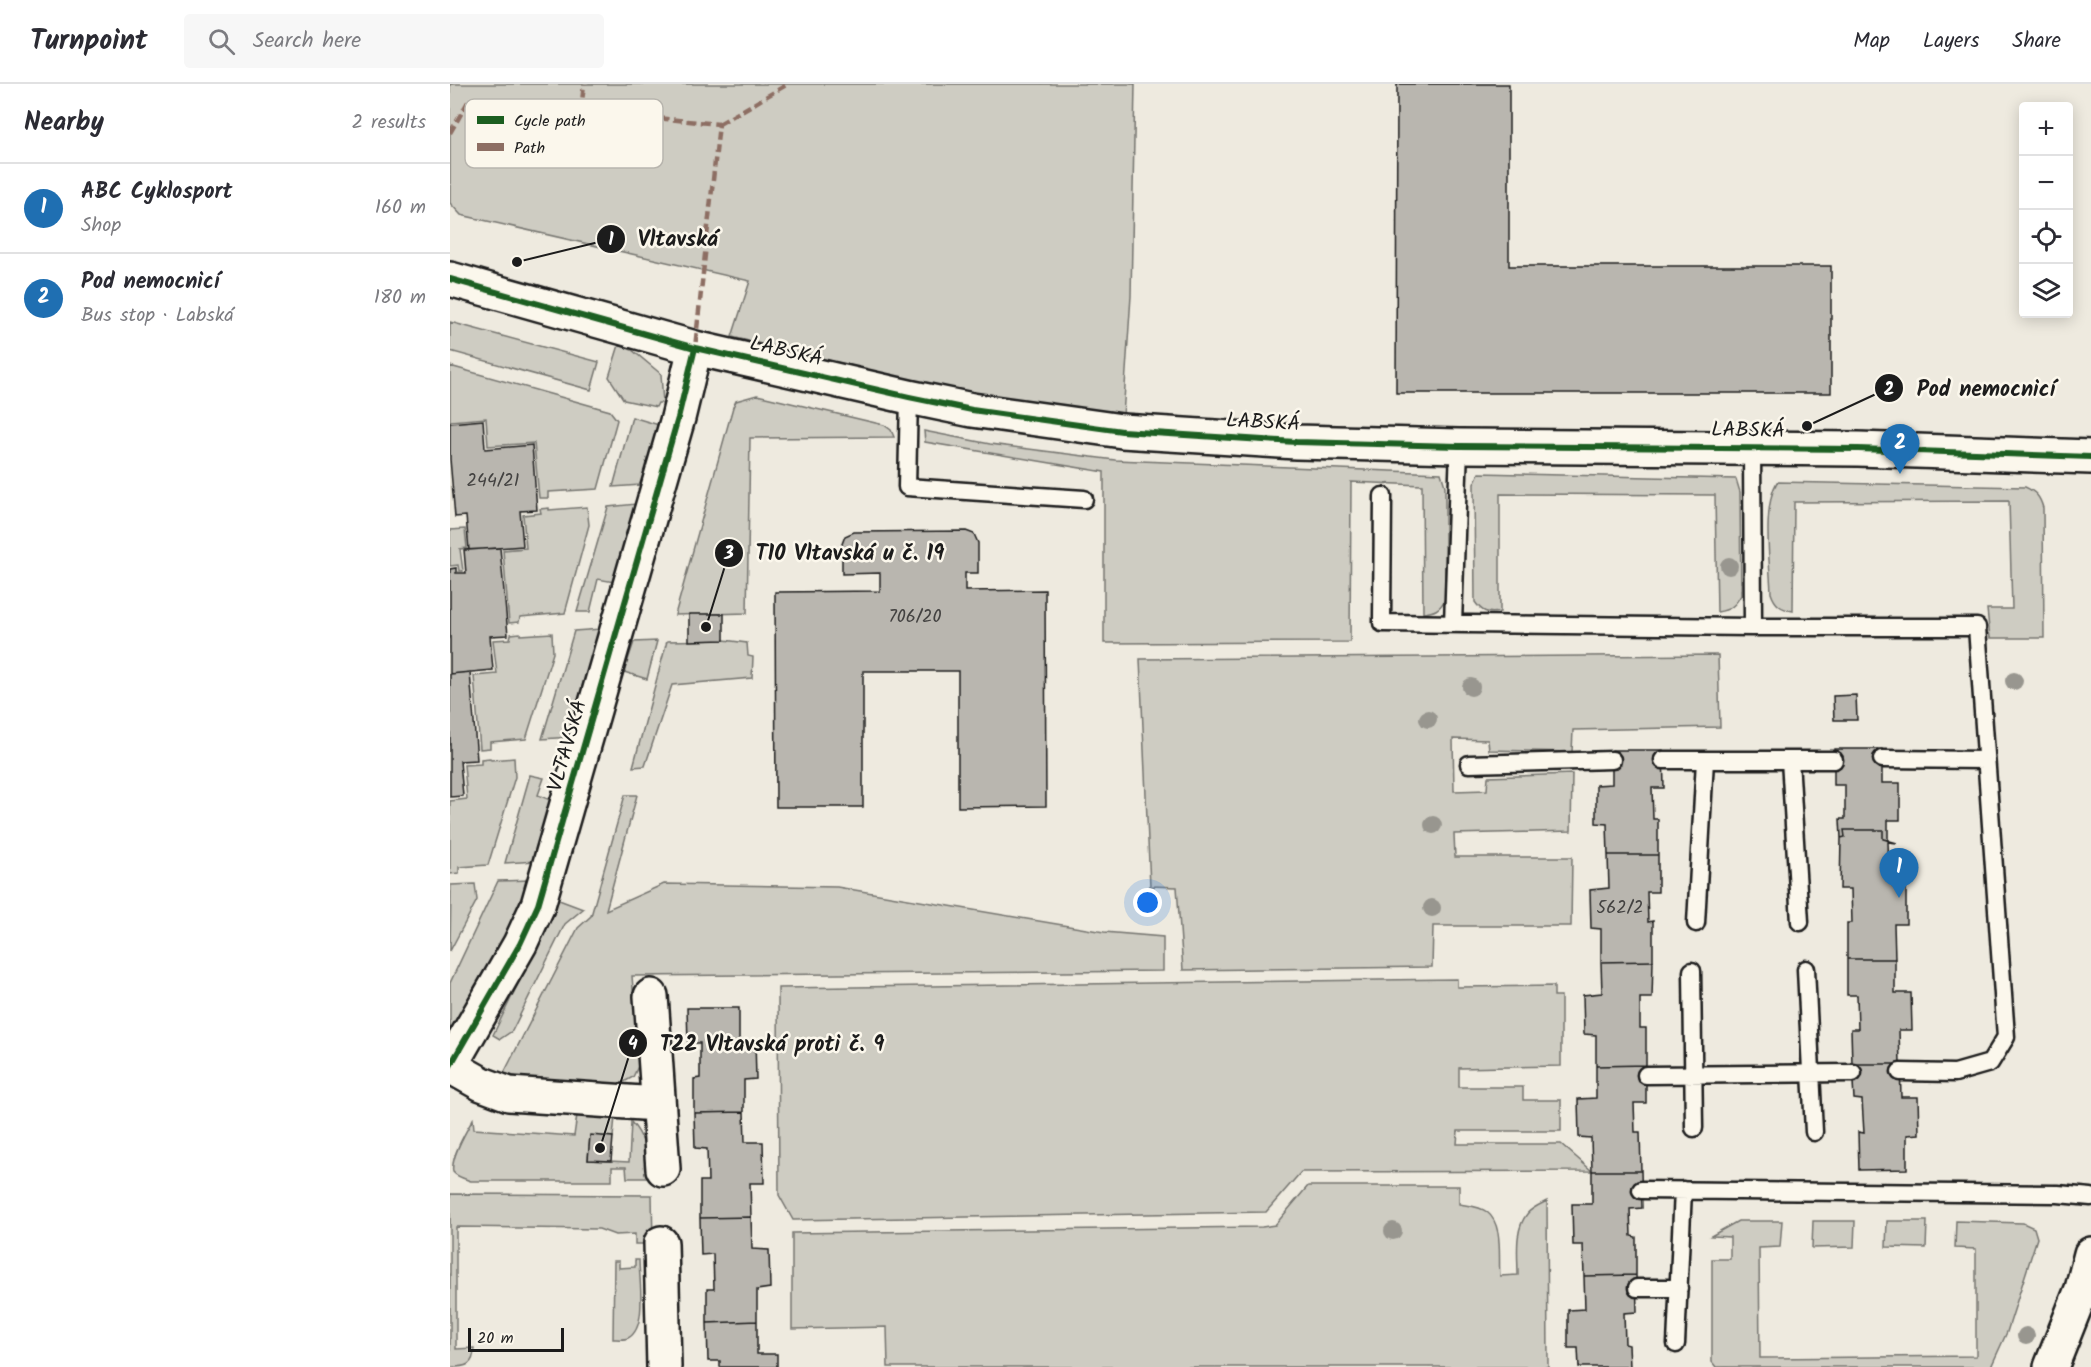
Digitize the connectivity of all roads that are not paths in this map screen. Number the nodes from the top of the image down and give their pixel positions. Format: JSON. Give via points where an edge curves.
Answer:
{"nodes":[{"id":1,"x":450,"y":279,"type":"edge"},
{"id":2,"x":695,"y":348,"type":"junction"},
{"id":3,"x":909,"y":397,"type":"junction"},
{"id":4,"x":1459,"y":446,"type":"junction"},
{"id":5,"x":1752,"y":448,"type":"junction"},
{"id":6,"x":2091,"y":458,"type":"edge"},
{"id":7,"x":1383,"y":496,"type":"dead end"},
{"id":8,"x":1084,"y":499,"type":"dead end"},
{"id":9,"x":1453,"y":624,"type":"junction"},
{"id":10,"x":1753,"y":627,"type":"junction"},
{"id":11,"x":1882,"y":759,"type":"dead end"},
{"id":12,"x":1612,"y":760,"type":"dead end"},
{"id":13,"x":1663,"y":760,"type":"dead end"},
{"id":14,"x":1705,"y":760,"type":"junction"},
{"id":15,"x":1790,"y":760,"type":"junction"},
{"id":16,"x":1834,"y":760,"type":"dead end"},
{"id":17,"x":1986,"y":760,"type":"junction"},
{"id":18,"x":1469,"y":764,"type":"dead end"},
{"id":19,"x":1800,"y":922,"type":"dead end"},
{"id":20,"x":1696,"y":923,"type":"dead end"},
{"id":21,"x":1806,"y":969,"type":"dead end"},
{"id":22,"x":1692,"y":971,"type":"dead end"},
{"id":23,"x":651,"y":996,"type":"dead end"},
{"id":24,"x":450,"y":1066,"type":"edge"},
{"id":25,"x":1900,"y":1072,"type":"dead end"},
{"id":26,"x":1853,"y":1073,"type":"dead end"},
{"id":27,"x":1694,"y":1074,"type":"junction"},
{"id":28,"x":1810,"y":1074,"type":"junction"},
{"id":29,"x":1646,"y":1075,"type":"dead end"},
{"id":30,"x":657,"y":1104,"type":"junction"},
{"id":31,"x":1694,"y":1128,"type":"dead end"},
{"id":32,"x":1814,"y":1132,"type":"dead end"},
{"id":33,"x":663,"y":1169,"type":"dead end"},
{"id":34,"x":1641,"y":1190,"type":"dead end"},
{"id":35,"x":1683,"y":1190,"type":"junction"},
{"id":36,"x":2091,"y":1197,"type":"edge"},
{"id":37,"x":661,"y":1243,"type":"dead end"},
{"id":38,"x":2091,"y":1254,"type":"edge"},
{"id":39,"x":1636,"y":1288,"type":"dead end"},
{"id":40,"x":1678,"y":1288,"type":"junction"},
{"id":41,"x":1676,"y":1344,"type":"dead end"},
{"id":42,"x":664,"y":1367,"type":"edge"},
{"id":43,"x":2051,"y":1367,"type":"edge"}],
"edges":[{"from":1,"to":2,"type":"street","name":"LABSKÁ"},
{"from":2,"to":3,"type":"street","name":"LABSKÁ"},
{"from":2,"to":24,"type":"street","name":"VLTAVSKÁ","via":[[538,905]]},
{"from":3,"to":4,"type":"street","name":"LABSKÁ","via":[[972,411],[1122,431],[1296,442]]},
{"from":3,"to":8,"type":"lane","via":[[908,487]]},
{"from":4,"to":5,"type":"street","name":"LABSKÁ"},
{"from":4,"to":9,"type":"lane"},
{"from":5,"to":6,"type":"street","name":"LABSKÁ"},
{"from":5,"to":10,"type":"lane"},
{"from":7,"to":9,"type":"lane","via":[[1382,623]]},
{"from":9,"to":10,"type":"lane"},
{"from":10,"to":17,"type":"lane","via":[[1977,627]]},
{"from":11,"to":17,"type":"lane"},
{"from":12,"to":18,"type":"lane"},
{"from":13,"to":14,"type":"lane"},
{"from":14,"to":15,"type":"lane"},
{"from":14,"to":20,"type":"lane"},
{"from":15,"to":16,"type":"lane"},
{"from":15,"to":19,"type":"lane"},
{"from":17,"to":25,"type":"lane","via":[[2006,1037],[1990,1063],[1955,1073]]},
{"from":21,"to":28,"type":"lane"},
{"from":22,"to":27,"type":"lane"},
{"from":23,"to":30,"type":"street"},
{"from":24,"to":30,"type":"street","via":[[509,1094]]},
{"from":26,"to":28,"type":"lane"},
{"from":27,"to":28,"type":"lane"},
{"from":27,"to":29,"type":"lane"},
{"from":27,"to":31,"type":"lane"},
{"from":28,"to":32,"type":"lane"},
{"from":30,"to":33,"type":"street"},
{"from":34,"to":35,"type":"lane"},
{"from":35,"to":36,"type":"lane"},
{"from":35,"to":40,"type":"lane"},
{"from":37,"to":42,"type":"street"},
{"from":38,"to":43,"type":"street","via":[[2082,1289]]},
{"from":39,"to":40,"type":"lane"},
{"from":40,"to":41,"type":"lane"}]}
